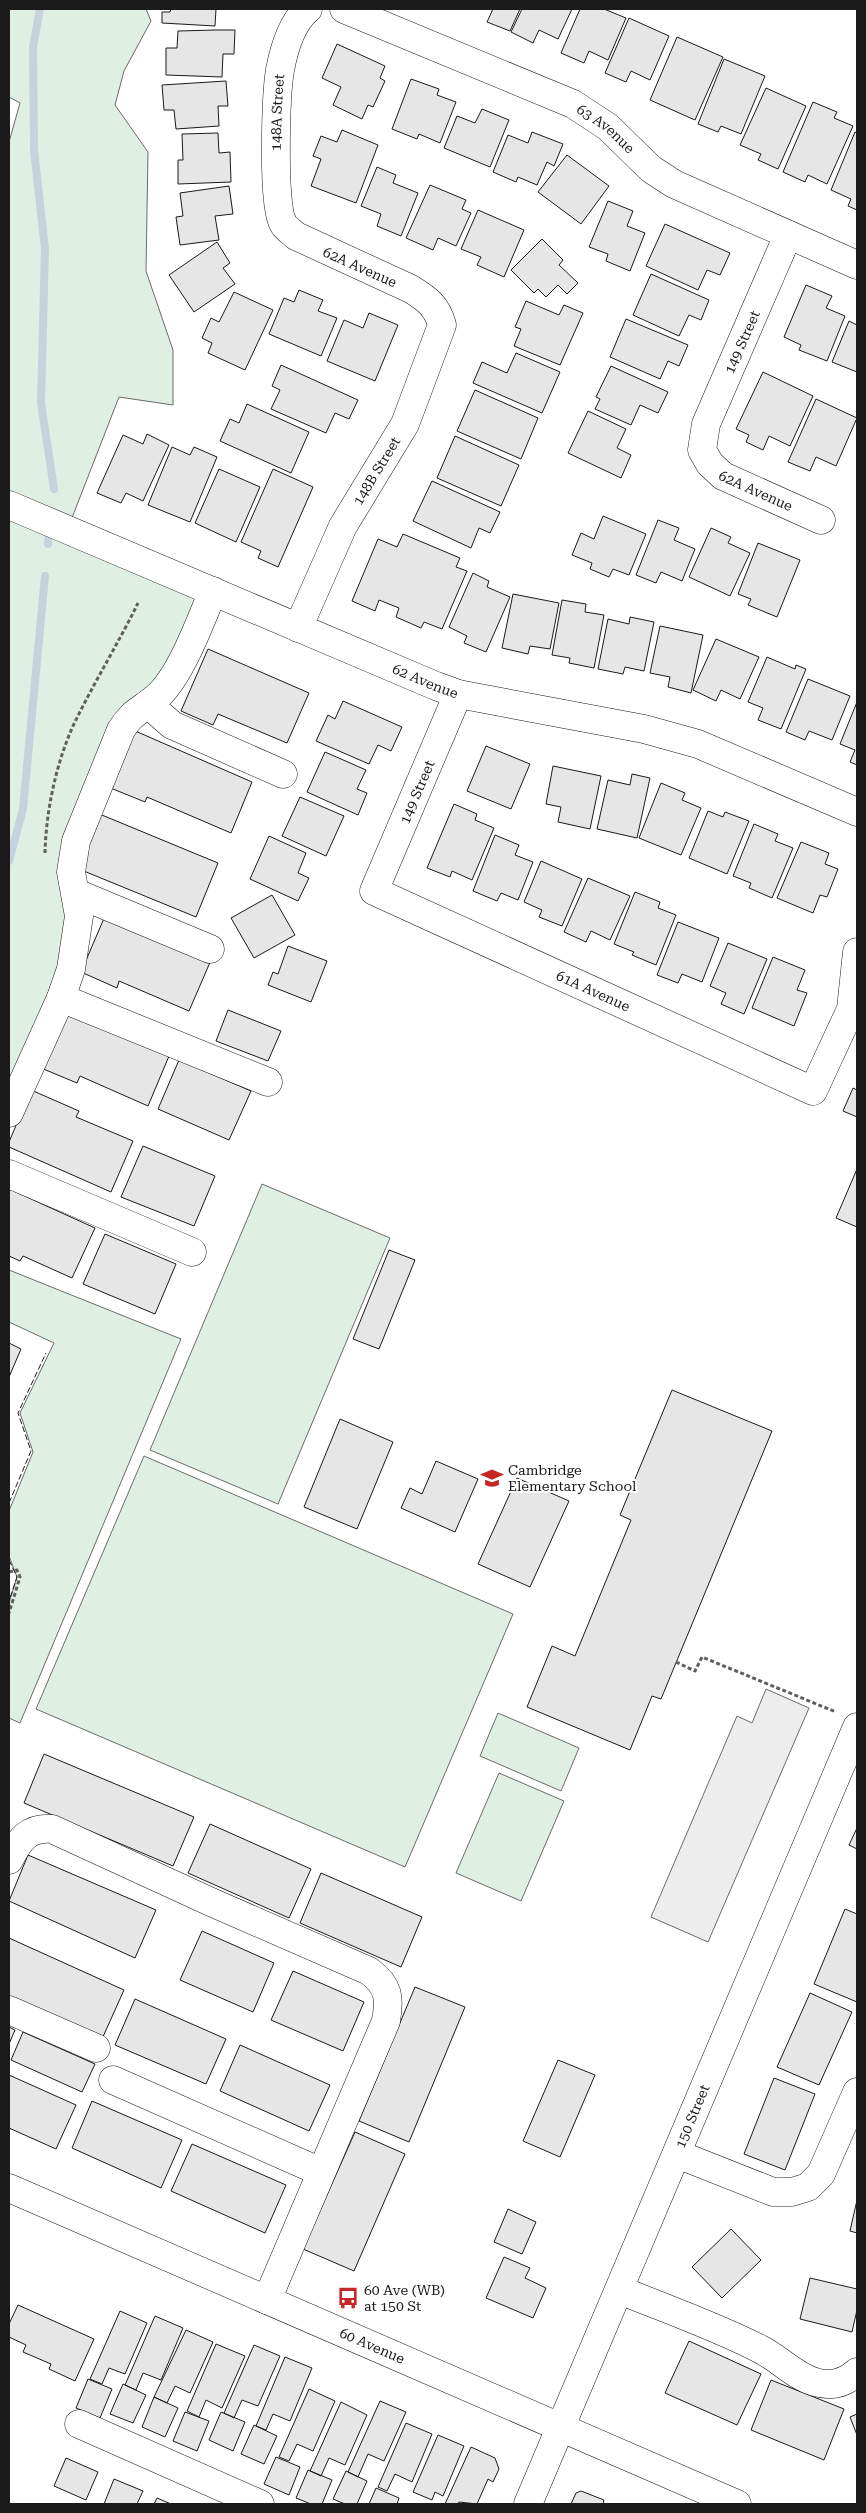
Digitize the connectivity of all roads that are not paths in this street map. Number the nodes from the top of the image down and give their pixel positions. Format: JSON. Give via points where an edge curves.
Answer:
{"nodes":[{"id":1,"x":308,"y":9,"type":"edge"},
{"id":2,"x":344,"y":9,"type":"edge"},
{"id":3,"x":282,"y":223,"type":"joint"},
{"id":4,"x":788,"y":234,"type":"junction"},
{"id":5,"x":857,"y":264,"type":"edge"},
{"id":6,"x":438,"y":310,"type":"joint"},
{"id":7,"x":702,"y":450,"type":"joint"},
{"id":8,"x":9,"y":505,"type":"edge"},
{"id":9,"x":821,"y":520,"type":"dead end"},
{"id":10,"x":213,"y":591,"type":"junction"},
{"id":11,"x":298,"y":628,"type":"junction"},
{"id":12,"x":458,"y":694,"type":"junction"},
{"id":13,"x":148,"y":704,"type":"junction"},
{"id":14,"x":283,"y":774,"type":"dead end"},
{"id":15,"x":857,"y":812,"type":"edge"},
{"id":16,"x":374,"y":891,"type":"joint"},
{"id":17,"x":76,"y":894,"type":"junction"},
{"id":18,"x":210,"y":949,"type":"dead end"},
{"id":19,"x":857,"y":952,"type":"edge"},
{"id":20,"x":61,"y":998,"type":"junction"},
{"id":21,"x":268,"y":1082,"type":"dead end"},
{"id":22,"x":9,"y":1113,"type":"edge"},
{"id":23,"x":9,"y":1174,"type":"edge"},
{"id":24,"x":192,"y":1252,"type":"dead end"},
{"id":25,"x":855,"y":1739,"type":"edge"},
{"id":26,"x":9,"y":1860,"type":"edge"},
{"id":27,"x":9,"y":2010,"type":"edge"},
{"id":28,"x":96,"y":2048,"type":"dead end"},
{"id":29,"x":113,"y":2080,"type":"dead end"},
{"id":30,"x":857,"y":2092,"type":"edge"},
{"id":31,"x":846,"y":2144,"type":"edge"},
{"id":32,"x":677,"y":2154,"type":"junction"},
{"id":33,"x":321,"y":2172,"type":"junction"},
{"id":34,"x":9,"y":2188,"type":"edge"},
{"id":35,"x":620,"y":2290,"type":"junction"},
{"id":36,"x":267,"y":2300,"type":"junction"},
{"id":37,"x":857,"y":2372,"type":"edge"},
{"id":38,"x":79,"y":2424,"type":"dead end"},
{"id":39,"x":561,"y":2428,"type":"junction"},
{"id":40,"x":260,"y":2504,"type":"edge"},
{"id":41,"x":528,"y":2504,"type":"edge"},
{"id":42,"x":737,"y":2504,"type":"edge"}],
"edges":[{"from":1,"to":3,"type":"street","name":"148A Street","via":[[295,24],[280,70],[276,182]]},
{"from":2,"to":4,"type":"street","name":"63 Avenue","via":[[573,104],[608,127],[651,170],[674,184]]},
{"from":3,"to":6,"type":"street","name":"62A Avenue","via":[[296,236],[411,289]]},
{"from":4,"to":5,"type":"street","name":"63 Avenue"},
{"from":4,"to":7,"type":"street","name":"149 Street","via":[[706,424]]},
{"from":6,"to":11,"type":"street","name":"148B Street","via":[[442,324],[436,346],[405,424],[343,526]]},
{"from":7,"to":9,"type":"street","name":"62A Avenue","via":[[710,464],[724,476]]},
{"from":8,"to":10,"type":"street","name":"62 Avenue"},
{"from":10,"to":11,"type":"street","name":"62 Avenue"},
{"from":10,"to":13,"type":"street","via":[[198,628],[171,678]]},
{"from":11,"to":12,"type":"street","name":"62 Avenue"},
{"from":12,"to":15,"type":"street","name":"62 Avenue","via":[[644,729],[698,744]]},
{"from":12,"to":16,"type":"street","name":"149 Street"},
{"from":13,"to":14,"type":"street","via":[[172,725]]},
{"from":13,"to":17,"type":"street","via":[[130,716],[121,730],[76,841],[71,872]]},
{"from":16,"to":19,"type":"street","name":"61A Avenue","via":[[813,1091],[851,1009]]},
{"from":17,"to":18,"type":"street"},
{"from":17,"to":20,"type":"street","via":[[79,916],[77,939]]},
{"from":20,"to":21,"type":"street"},
{"from":20,"to":22,"type":"street"},
{"from":23,"to":24,"type":"street"},
{"from":25,"to":32,"type":"street","name":"150 Street"},
{"from":26,"to":33,"type":"street","via":[[25,1835],[42,1828],[52,1829],[369,1971],[381,1980],[389,2005],[386,2021]]},
{"from":27,"to":28,"type":"street"},
{"from":29,"to":33,"type":"street"},
{"from":30,"to":31,"type":"street"},
{"from":31,"to":32,"type":"street","via":[[808,2187],[792,2192],[773,2192]]},
{"from":32,"to":35,"type":"street","name":"150 Street"},
{"from":33,"to":36,"type":"street"},
{"from":34,"to":36,"type":"street","name":"60 Avenue"},
{"from":35,"to":37,"type":"street","via":[[762,2349],[802,2378],[834,2384],[848,2380]]},
{"from":35,"to":39,"type":"street","name":"150 Street"},
{"from":36,"to":39,"type":"street","name":"60 Avenue"},
{"from":38,"to":40,"type":"street"},
{"from":39,"to":41,"type":"street","name":"150 Street"},
{"from":39,"to":42,"type":"street","name":"60 Avenue"}]}
